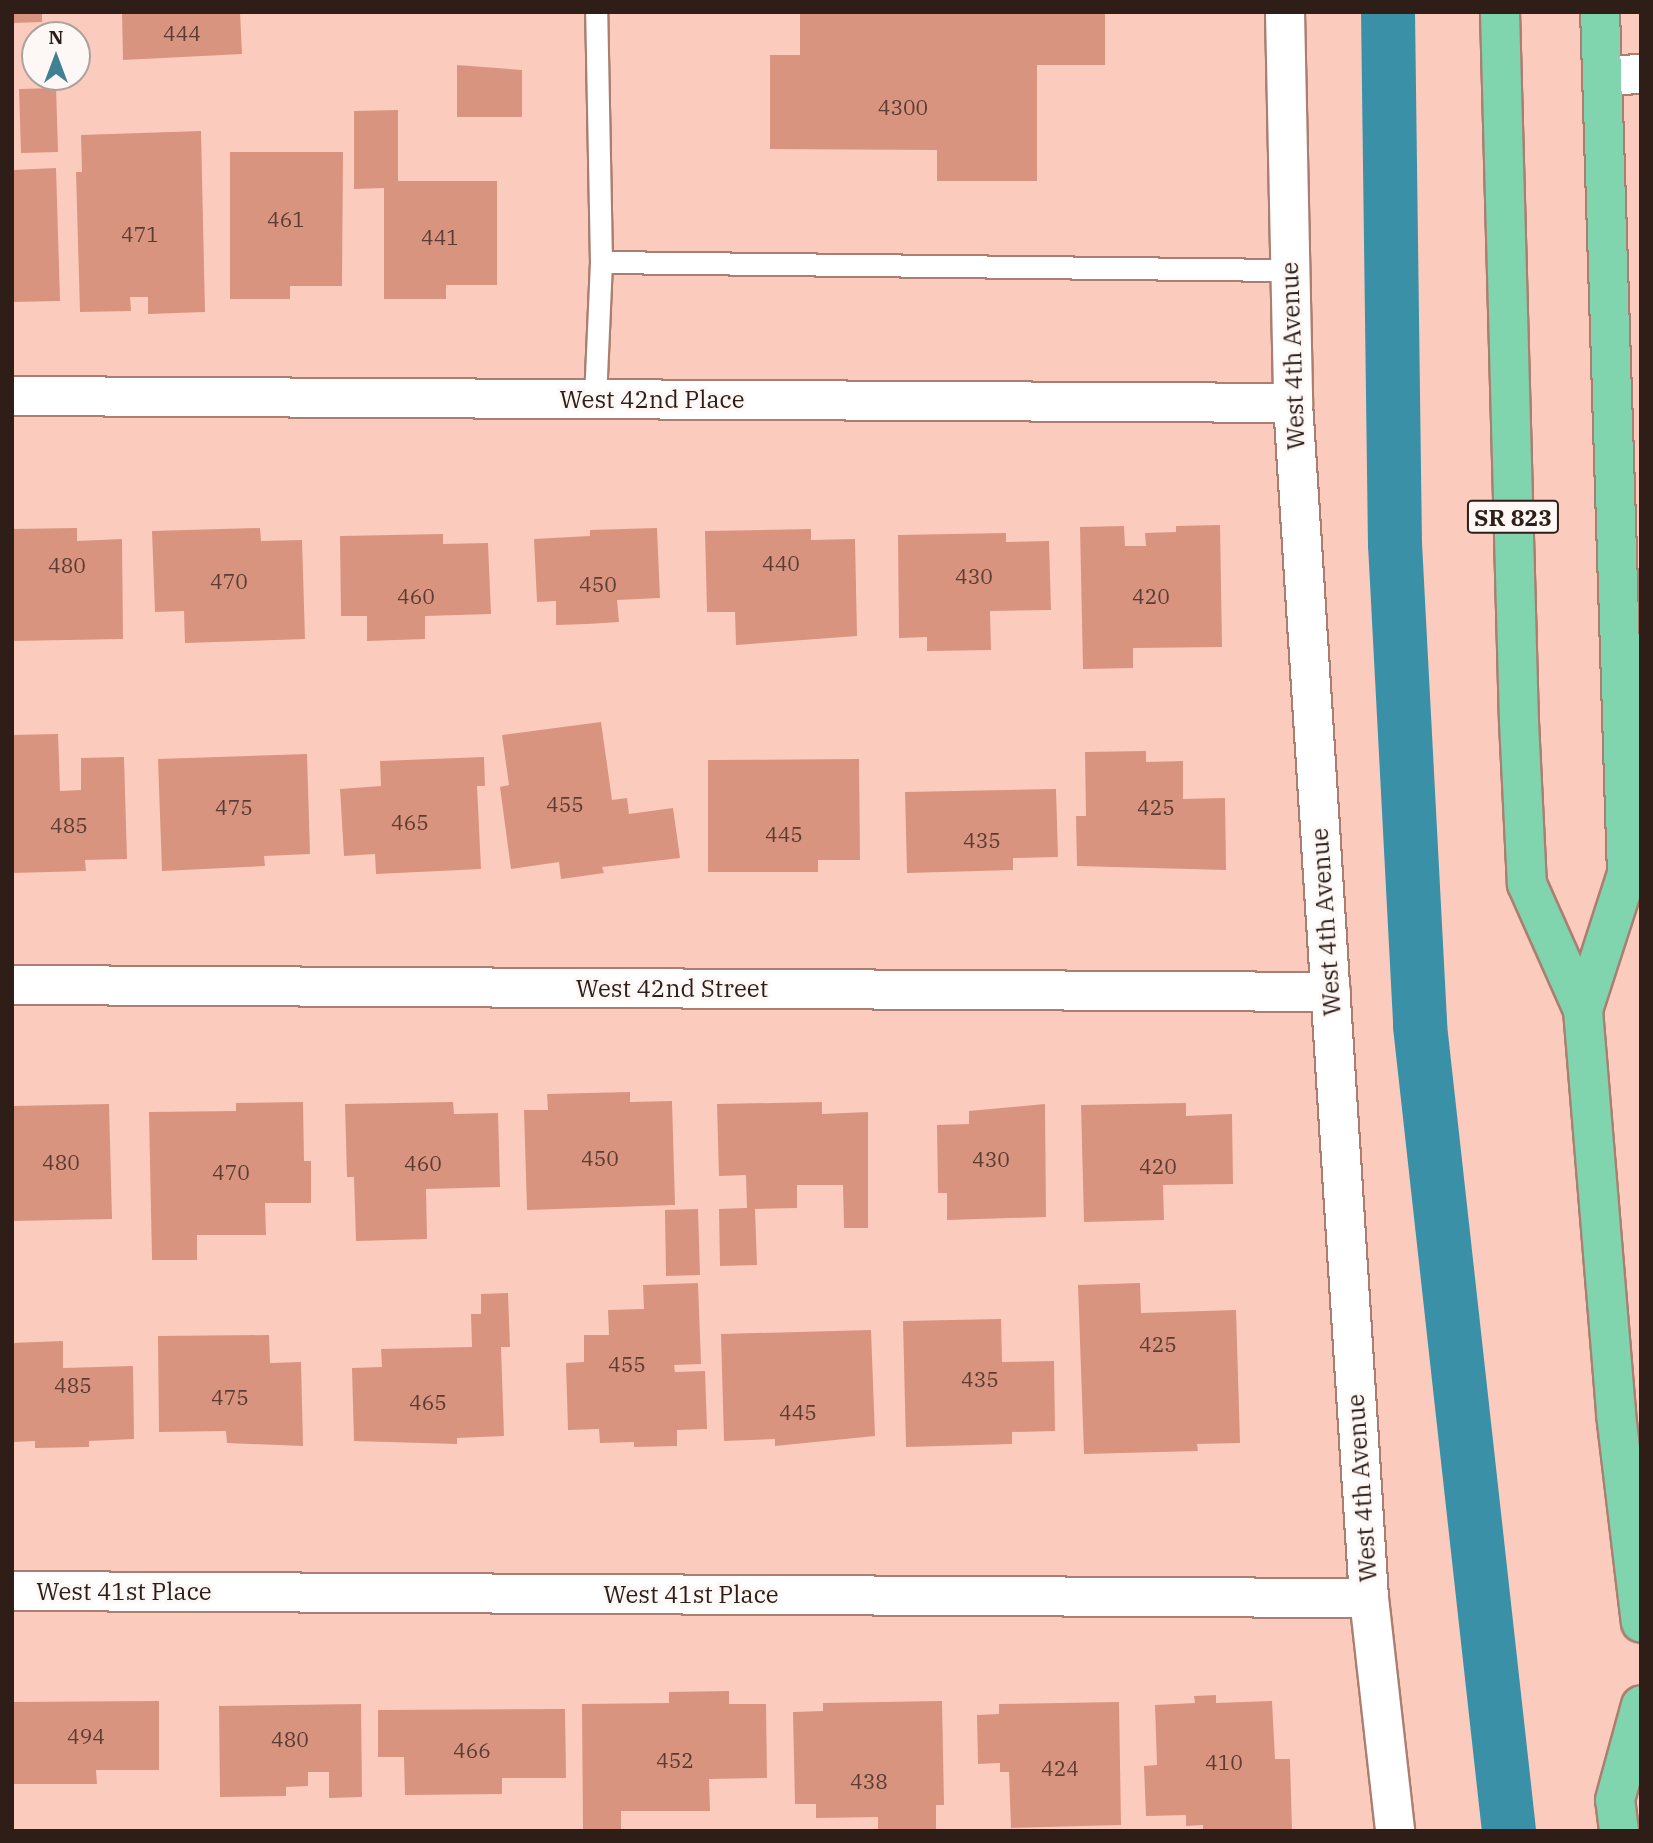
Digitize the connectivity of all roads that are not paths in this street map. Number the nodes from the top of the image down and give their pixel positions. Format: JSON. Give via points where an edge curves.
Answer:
{"nodes":[{"id":1,"x":596,"y":12,"type":"edge"},
{"id":2,"x":1285,"y":12,"type":"edge"},
{"id":3,"x":1500,"y":12,"type":"edge"},
{"id":4,"x":1600,"y":12,"type":"edge"},
{"id":5,"x":1641,"y":74,"type":"edge"},
{"id":6,"x":1602,"y":75,"type":"junction"},
{"id":7,"x":601,"y":262,"type":"junction"},
{"id":8,"x":1290,"y":270,"type":"junction"},
{"id":9,"x":12,"y":396,"type":"edge"},
{"id":10,"x":595,"y":399,"type":"junction"},
{"id":11,"x":1293,"y":403,"type":"junction"},
{"id":12,"x":1634,"y":874,"type":"edge"},
{"id":13,"x":12,"y":985,"type":"edge"},
{"id":14,"x":1331,"y":992,"type":"junction"},
{"id":15,"x":1583,"y":1010,"type":"junction"},
{"id":16,"x":12,"y":1591,"type":"edge"},
{"id":17,"x":1369,"y":1598,"type":"junction"},
{"id":18,"x":1641,"y":1623,"type":"edge"},
{"id":19,"x":1641,"y":1704,"type":"edge"},
{"id":20,"x":1395,"y":1831,"type":"edge"},
{"id":21,"x":1619,"y":1831,"type":"edge"}],
"edges":[{"from":1,"to":7,"type":"lane"},
{"from":2,"to":8,"type":"street","name":"West 4th Avenue"},
{"from":3,"to":15,"type":"main road","number":"SR 823","via":[[1527,884]]},
{"from":4,"to":6,"type":"main road","number":"SR 823"},
{"from":5,"to":6,"type":"street"},
{"from":6,"to":12,"type":"main road","number":"SR 823"},
{"from":7,"to":8,"type":"lane"},
{"from":7,"to":10,"type":"lane"},
{"from":8,"to":11,"type":"street","name":"West 4th Avenue"},
{"from":9,"to":10,"type":"street","name":"West 42nd Place"},
{"from":10,"to":11,"type":"street","name":"West 42nd Place"},
{"from":11,"to":14,"type":"street","name":"West 4th Avenue"},
{"from":12,"to":15,"type":"main road","number":"SR 823"},
{"from":13,"to":14,"type":"street","name":"West 42nd Street"},
{"from":14,"to":17,"type":"street","name":"West 4th Avenue"},
{"from":15,"to":18,"type":"main road","number":"SR 823","via":[[1616,1414]]},
{"from":16,"to":17,"type":"street","name":"West 41st Place"},
{"from":17,"to":20,"type":"street","name":"West 4th Avenue"},
{"from":19,"to":21,"type":"main road","via":[[1615,1800]]}]}
